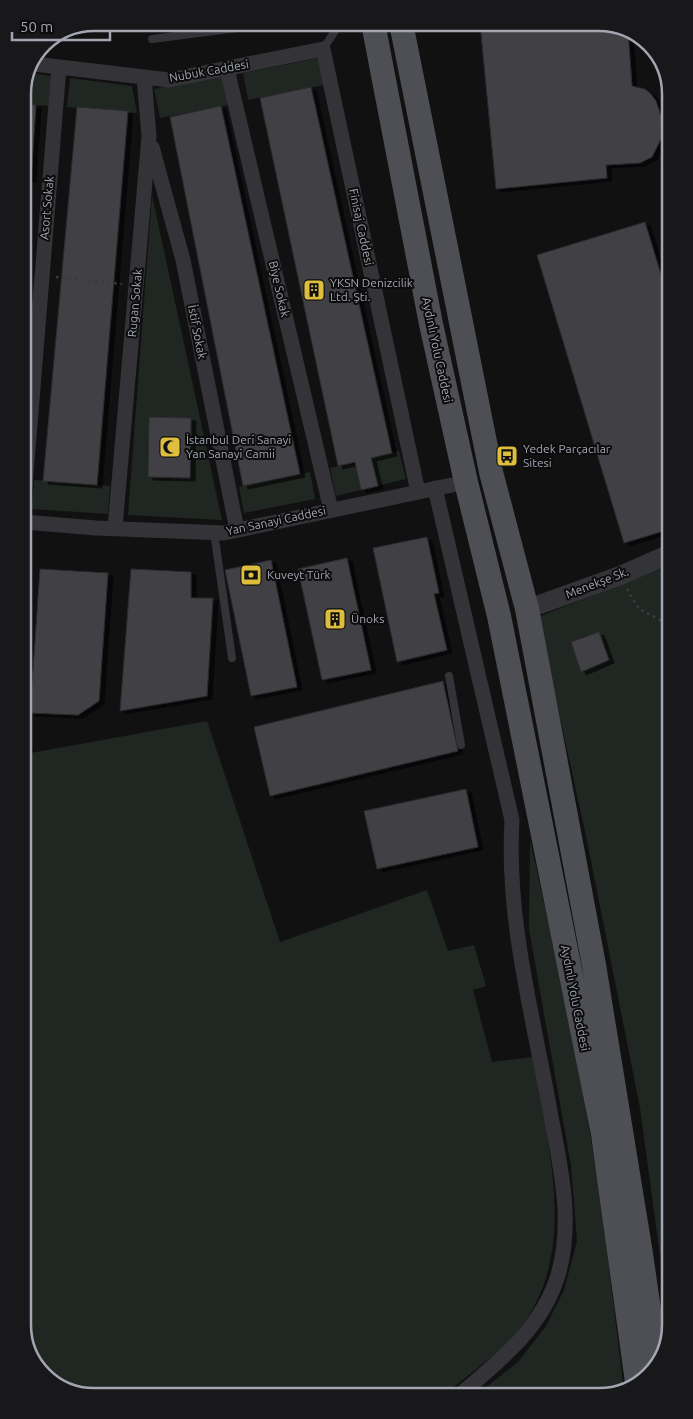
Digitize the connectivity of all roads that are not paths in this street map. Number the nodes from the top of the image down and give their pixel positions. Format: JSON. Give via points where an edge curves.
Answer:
{"nodes":[{"id":1,"x":214,"y":31,"type":"edge"},
{"id":2,"x":335,"y":31,"type":"edge"},
{"id":3,"x":375,"y":31,"type":"edge"},
{"id":4,"x":403,"y":31,"type":"edge"},
{"id":5,"x":152,"y":39,"type":"dead end"},
{"id":6,"x":323,"y":50,"type":"junction"},
{"id":7,"x":39,"y":65,"type":"edge"},
{"id":8,"x":59,"y":67,"type":"junction"},
{"id":9,"x":228,"y":69,"type":"junction"},
{"id":10,"x":144,"y":77,"type":"junction"},
{"id":11,"x":149,"y":136,"type":"junction"},
{"id":12,"x":31,"y":412,"type":"edge"},
{"id":13,"x":466,"y":482,"type":"junction"},
{"id":14,"x":435,"y":488,"type":"junction"},
{"id":15,"x":418,"y":492,"type":"junction"},
{"id":16,"x":331,"y":510,"type":"junction"},
{"id":17,"x":31,"y":522,"type":"edge"},
{"id":18,"x":115,"y":528,"type":"junction"},
{"id":19,"x":237,"y":530,"type":"junction"},
{"id":20,"x":214,"y":532,"type":"junction"},
{"id":21,"x":662,"y":557,"type":"edge"},
{"id":22,"x":527,"y":609,"type":"junction"},
{"id":23,"x":499,"y":616,"type":"junction"},
{"id":24,"x":232,"y":658,"type":"dead end"},
{"id":25,"x":449,"y":676,"type":"dead end"},
{"id":26,"x":461,"y":745,"type":"dead end"},
{"id":27,"x":650,"y":1310,"type":"junction"},
{"id":28,"x":661,"y":1334,"type":"edge"},
{"id":29,"x":655,"y":1352,"type":"edge"},
{"id":30,"x":636,"y":1376,"type":"edge"},
{"id":31,"x":468,"y":1388,"type":"edge"}],
"edges":[{"from":1,"to":5,"type":"lane"},
{"from":2,"to":6,"type":"lane"},
{"from":3,"to":13,"type":"main road","name":"Aydınlı Yolu Caddesi","via":[[429,315]]},
{"from":4,"to":22,"type":"main road","name":"Aydınlı Yolu Caddesi","via":[[491,472]]},
{"from":6,"to":9,"type":"street","name":"Nubuk Caddesi"},
{"from":6,"to":15,"type":"street","name":"Finisaj Caddesi"},
{"from":7,"to":8,"type":"street","name":"Nubuk Caddesi"},
{"from":8,"to":10,"type":"street","name":"Nubuk Caddesi"},
{"from":8,"to":12,"type":"street","name":"Asort Sokak"},
{"from":9,"to":10,"type":"street","name":"Nubuk Caddesi","via":[[169,80]]},
{"from":9,"to":16,"type":"street","name":"Biye Sokak"},
{"from":10,"to":11,"type":"street","name":"Rugan Sokak"},
{"from":11,"to":18,"type":"street","name":"Rugan Sokak"},
{"from":11,"to":19,"type":"street","name":"İstif Sokak","via":[[183,260]]},
{"from":13,"to":14,"type":"street","name":"Yan Sanayi Caddesi"},
{"from":13,"to":23,"type":"main road","name":"Aydınlı Yolu Caddesi"},
{"from":14,"to":15,"type":"street","name":"Yan Sanayi Caddesi"},
{"from":14,"to":31,"type":"street","via":[[512,820],[510,860],[516,933],[565,1191],[564,1247],[558,1276],[543,1308],[528,1332]]},
{"from":15,"to":16,"type":"street","name":"Yan Sanayi Caddesi"},
{"from":16,"to":19,"type":"street","name":"Yan Sanayi Caddesi"},
{"from":17,"to":18,"type":"street","name":"Yan Sanayi Caddesi"},
{"from":18,"to":20,"type":"street","name":"Yan Sanayi Caddesi"},
{"from":19,"to":20,"type":"street","name":"Yan Sanayi Caddesi"},
{"from":20,"to":24,"type":"lane"},
{"from":21,"to":22,"type":"street","name":"Menekşe Sk."},
{"from":22,"to":23,"type":"main road"},
{"from":22,"to":27,"type":"main road","name":"Aydınlı Yolu Caddesi","via":[[594,965]]},
{"from":23,"to":30,"type":"main road","name":"Aydınlı Yolu Caddesi","via":[[603,1134]]},
{"from":25,"to":26,"type":"lane"},
{"from":27,"to":28,"type":"street"},
{"from":27,"to":29,"type":"main road","name":"Aydınlı Yolu Caddesi"}]}
